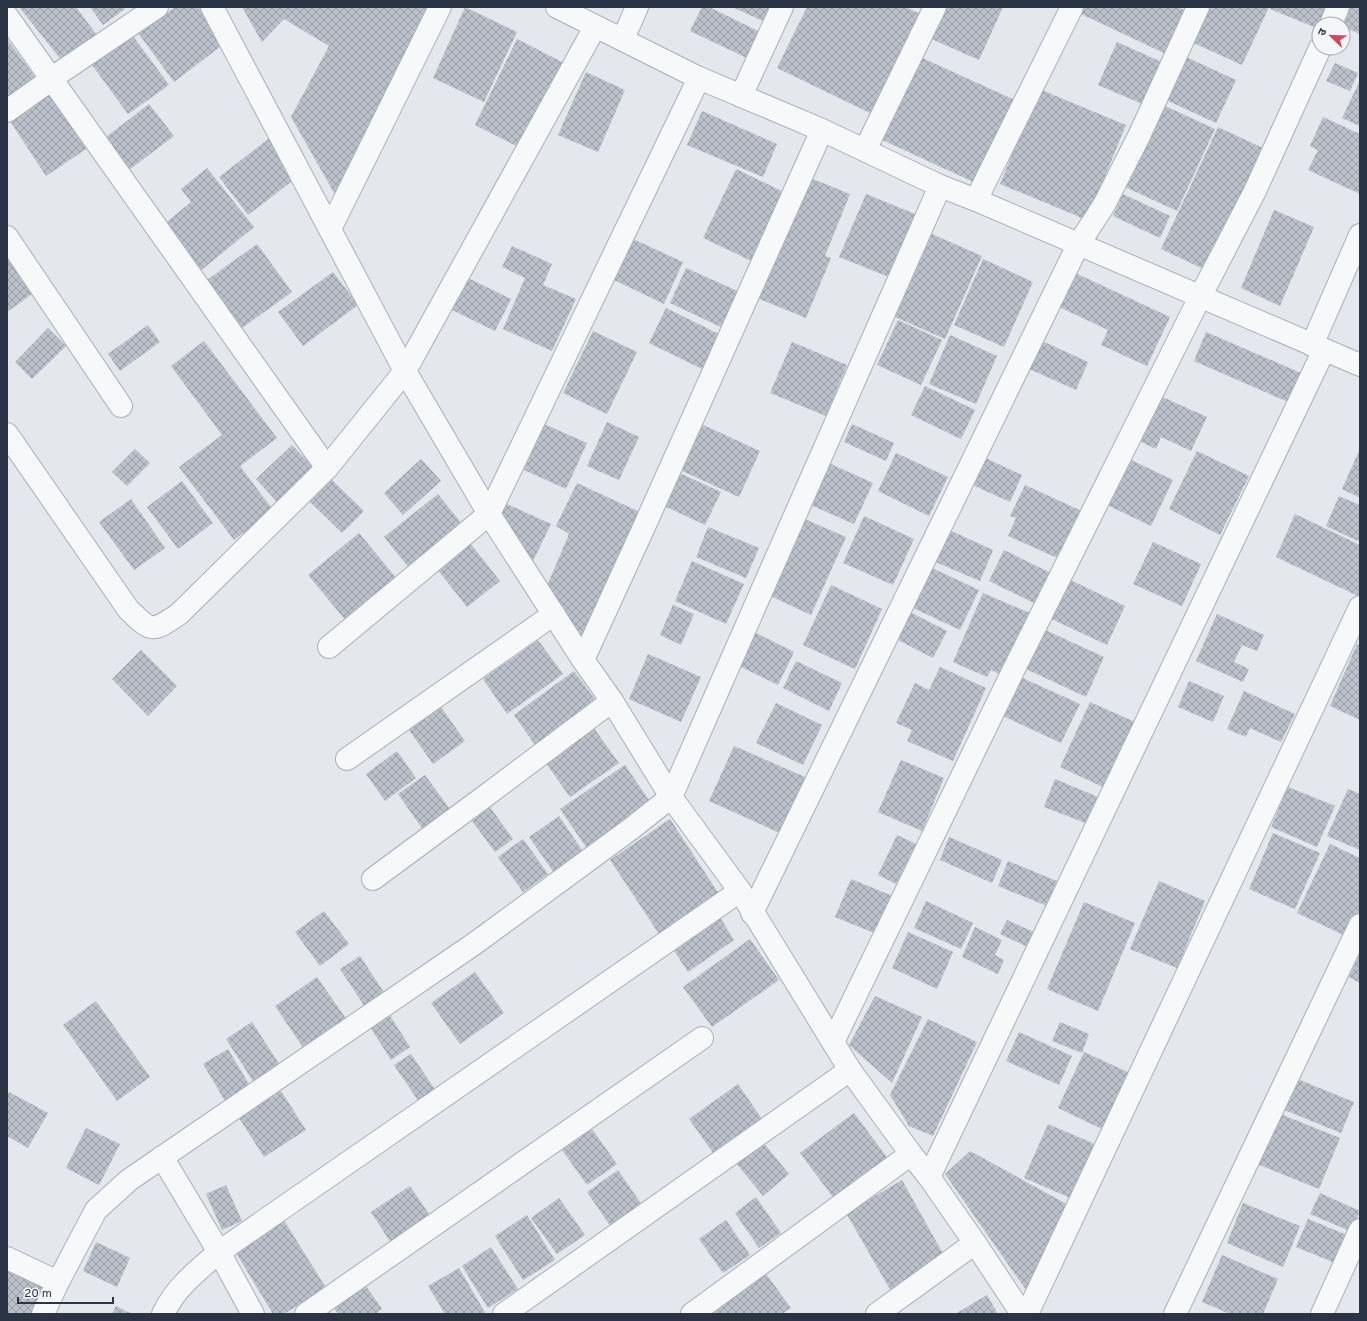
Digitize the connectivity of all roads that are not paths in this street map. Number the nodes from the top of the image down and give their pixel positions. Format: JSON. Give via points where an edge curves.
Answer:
{"nodes":[{"id":1,"x":212,"y":7,"type":"edge"},
{"id":2,"x":440,"y":7,"type":"edge"},
{"id":3,"x":557,"y":7,"type":"edge"},
{"id":4,"x":637,"y":7,"type":"edge"},
{"id":5,"x":782,"y":7,"type":"edge"},
{"id":6,"x":935,"y":7,"type":"edge"},
{"id":7,"x":1072,"y":7,"type":"edge"},
{"id":8,"x":1198,"y":7,"type":"edge"},
{"id":9,"x":147,"y":10,"type":"edge"},
{"id":10,"x":7,"y":16,"type":"edge"},
{"id":11,"x":596,"y":27,"type":"junction"},
{"id":12,"x":623,"y":39,"type":"junction"},
{"id":13,"x":1316,"y":56,"type":"edge"},
{"id":14,"x":52,"y":78,"type":"junction"},
{"id":15,"x":699,"y":78,"type":"junction"},
{"id":16,"x":741,"y":96,"type":"junction"},
{"id":17,"x":7,"y":111,"type":"edge"},
{"id":18,"x":822,"y":130,"type":"junction"},
{"id":19,"x":865,"y":150,"type":"junction"},
{"id":20,"x":940,"y":186,"type":"junction"},
{"id":21,"x":976,"y":200,"type":"junction"},
{"id":22,"x":330,"y":229,"type":"junction"},
{"id":23,"x":1360,"y":235,"type":"edge"},
{"id":24,"x":7,"y":237,"type":"edge"},
{"id":25,"x":1078,"y":245,"type":"junction"},
{"id":26,"x":1200,"y":297,"type":"junction"},
{"id":27,"x":1318,"y":347,"type":"junction"},
{"id":28,"x":1360,"y":365,"type":"edge"},
{"id":29,"x":405,"y":370,"type":"junction"},
{"id":30,"x":121,"y":406,"type":"dead end"},
{"id":31,"x":7,"y":434,"type":"edge"},
{"id":32,"x":327,"y":468,"type":"junction"},
{"id":33,"x":489,"y":514,"type":"junction"},
{"id":34,"x":1360,"y":607,"type":"edge"},
{"id":35,"x":554,"y":614,"type":"junction"},
{"id":36,"x":330,"y":647,"type":"dead end"},
{"id":37,"x":583,"y":660,"type":"junction"},
{"id":38,"x":612,"y":701,"type":"junction"},
{"id":39,"x":347,"y":760,"type":"dead end"},
{"id":40,"x":671,"y":797,"type":"junction"},
{"id":41,"x":373,"y":879,"type":"dead end"},
{"id":42,"x":740,"y":891,"type":"junction"},
{"id":43,"x":752,"y":913,"type":"junction"},
{"id":44,"x":1360,"y":925,"type":"edge"},
{"id":45,"x":702,"y":1038,"type":"dead end"},
{"id":46,"x":833,"y":1042,"type":"junction"},
{"id":47,"x":850,"y":1070,"type":"junction"},
{"id":48,"x":911,"y":1154,"type":"junction"},
{"id":49,"x":162,"y":1157,"type":"junction"},
{"id":50,"x":929,"y":1177,"type":"junction"},
{"id":51,"x":1360,"y":1230,"type":"edge"},
{"id":52,"x":975,"y":1242,"type":"junction"},
{"id":53,"x":218,"y":1252,"type":"junction"},
{"id":54,"x":7,"y":1258,"type":"edge"},
{"id":55,"x":58,"y":1282,"type":"junction"},
{"id":56,"x":43,"y":1314,"type":"edge"},
{"id":57,"x":163,"y":1314,"type":"edge"},
{"id":58,"x":253,"y":1314,"type":"edge"},
{"id":59,"x":306,"y":1314,"type":"edge"},
{"id":60,"x":504,"y":1314,"type":"edge"},
{"id":61,"x":692,"y":1314,"type":"edge"},
{"id":62,"x":876,"y":1314,"type":"edge"},
{"id":63,"x":1022,"y":1314,"type":"edge"},
{"id":64,"x":1027,"y":1314,"type":"edge"},
{"id":65,"x":1175,"y":1314,"type":"edge"},
{"id":66,"x":1322,"y":1314,"type":"edge"}],
"edges":[{"from":1,"to":22,"type":"street"},
{"from":2,"to":22,"type":"street"},
{"from":3,"to":11,"type":"street"},
{"from":4,"to":12,"type":"street"},
{"from":5,"to":16,"type":"street"},
{"from":6,"to":19,"type":"street"},
{"from":7,"to":21,"type":"street"},
{"from":8,"to":25,"type":"street","via":[[1104,206]]},
{"from":9,"to":14,"type":"street"},
{"from":10,"to":14,"type":"street"},
{"from":11,"to":12,"type":"street"},
{"from":11,"to":29,"type":"street"},
{"from":12,"to":15,"type":"street"},
{"from":13,"to":26,"type":"street","via":[[1255,191]]},
{"from":14,"to":17,"type":"street"},
{"from":14,"to":32,"type":"street"},
{"from":15,"to":16,"type":"street"},
{"from":15,"to":33,"type":"street"},
{"from":16,"to":18,"type":"street"},
{"from":18,"to":19,"type":"street"},
{"from":18,"to":37,"type":"street"},
{"from":19,"to":20,"type":"street"},
{"from":20,"to":21,"type":"street"},
{"from":20,"to":40,"type":"street"},
{"from":21,"to":25,"type":"street"},
{"from":22,"to":29,"type":"street"},
{"from":23,"to":27,"type":"street"},
{"from":24,"to":30,"type":"street"},
{"from":25,"to":26,"type":"street"},
{"from":25,"to":43,"type":"street"},
{"from":26,"to":27,"type":"street"},
{"from":26,"to":46,"type":"street","via":[[1014,669]]},
{"from":27,"to":28,"type":"street"},
{"from":27,"to":50,"type":"street"},
{"from":29,"to":32,"type":"street"},
{"from":29,"to":33,"type":"street"},
{"from":31,"to":32,"type":"street","via":[[128,609],[148,627],[158,628],[179,614]]},
{"from":33,"to":35,"type":"street"},
{"from":33,"to":36,"type":"street"},
{"from":34,"to":64,"type":"street"},
{"from":35,"to":37,"type":"street"},
{"from":35,"to":39,"type":"street"},
{"from":37,"to":38,"type":"street"},
{"from":38,"to":40,"type":"street"},
{"from":38,"to":41,"type":"street"},
{"from":40,"to":42,"type":"street"},
{"from":40,"to":49,"type":"street","via":[[474,944]]},
{"from":42,"to":43,"type":"street"},
{"from":42,"to":53,"type":"street"},
{"from":43,"to":46,"type":"street"},
{"from":44,"to":65,"type":"street"},
{"from":45,"to":59,"type":"street"},
{"from":46,"to":47,"type":"street"},
{"from":47,"to":48,"type":"street"},
{"from":47,"to":60,"type":"street"},
{"from":48,"to":50,"type":"street"},
{"from":48,"to":61,"type":"street"},
{"from":49,"to":53,"type":"street"},
{"from":49,"to":55,"type":"street","via":[[128,1180],[96,1210]]},
{"from":50,"to":52,"type":"street"},
{"from":51,"to":66,"type":"street"},
{"from":52,"to":62,"type":"street"},
{"from":52,"to":63,"type":"street"},
{"from":53,"to":57,"type":"street","via":[[185,1282]]},
{"from":53,"to":58,"type":"street"},
{"from":54,"to":55,"type":"street"},
{"from":55,"to":56,"type":"street"}]}
